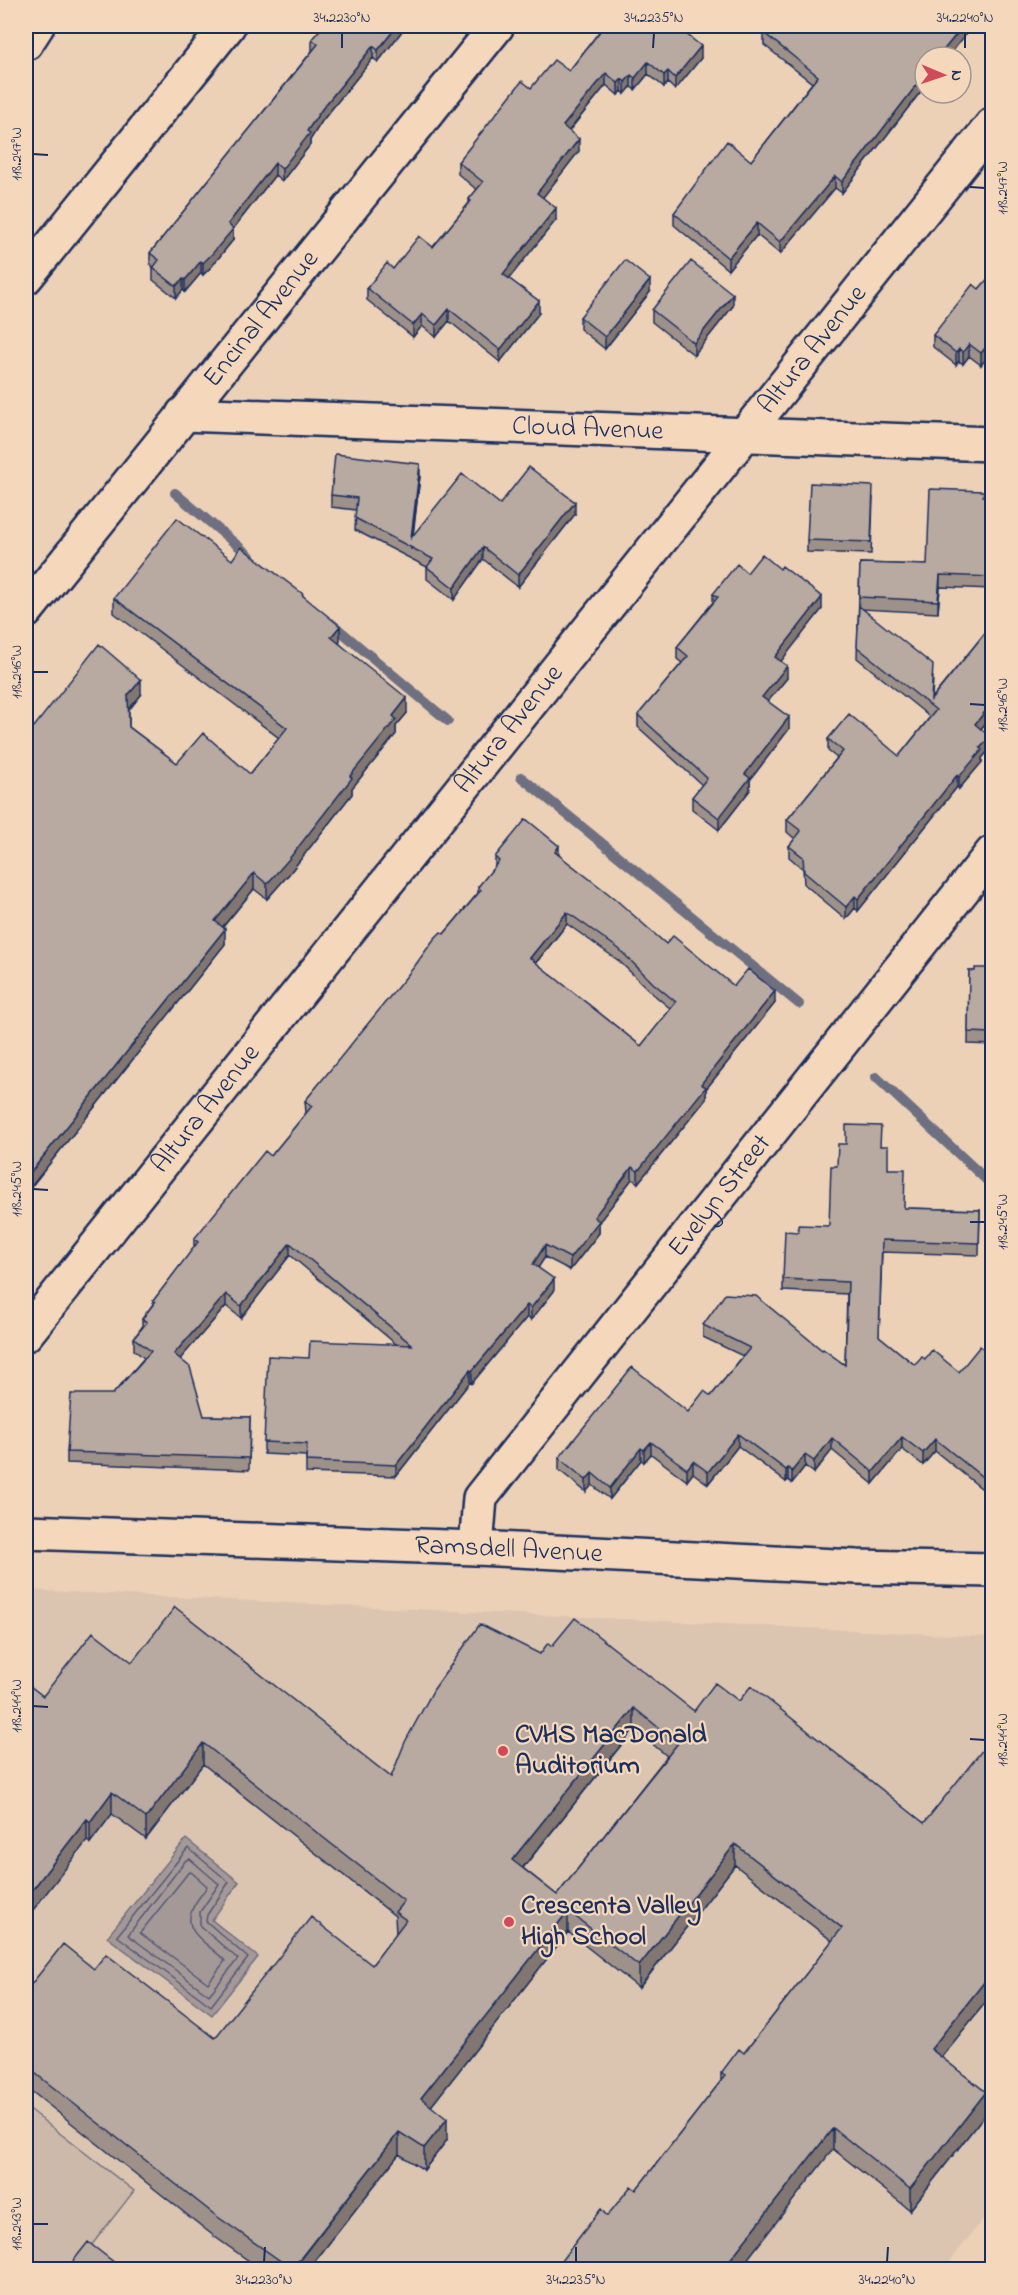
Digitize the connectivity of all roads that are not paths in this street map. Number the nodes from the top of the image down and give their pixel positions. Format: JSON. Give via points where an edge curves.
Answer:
{"nodes":[{"id":1,"x":37,"y":26,"type":"edge"},
{"id":2,"x":228,"y":26,"type":"edge"},
{"id":3,"x":497,"y":26,"type":"edge"},
{"id":4,"x":26,"y":43,"type":"edge"},
{"id":5,"x":993,"y":125,"type":"edge"},
{"id":6,"x":26,"y":277,"type":"edge"},
{"id":7,"x":183,"y":414,"type":"junction"},
{"id":8,"x":744,"y":434,"type":"junction"},
{"id":9,"x":993,"y":444,"type":"edge"},
{"id":10,"x":26,"y":611,"type":"edge"},
{"id":11,"x":993,"y":853,"type":"edge"},
{"id":12,"x":26,"y":1334,"type":"edge"},
{"id":13,"x":26,"y":1532,"type":"edge"},
{"id":14,"x":476,"y":1548,"type":"junction"},
{"id":15,"x":993,"y":1570,"type":"edge"}],
"edges":[{"from":1,"to":4,"type":"main road"},
{"from":2,"to":6,"type":"main road"},
{"from":3,"to":7,"type":"main road","name":"Encinal Avenue"},
{"from":5,"to":8,"type":"main road","name":"Altura Avenue"},
{"from":7,"to":8,"type":"main road","name":"Cloud Avenue"},
{"from":7,"to":10,"type":"main road","name":"Encinal Avenue"},
{"from":8,"to":9,"type":"main road","name":"Cloud Avenue"},
{"from":8,"to":12,"type":"main road","name":"Altura Avenue"},
{"from":11,"to":14,"type":"main road","name":"Evelyn Street","via":[[480,1498]]},
{"from":13,"to":14,"type":"main road","name":"Ramsdell Avenue"},
{"from":14,"to":15,"type":"main road","name":"Ramsdell Avenue"}]}
